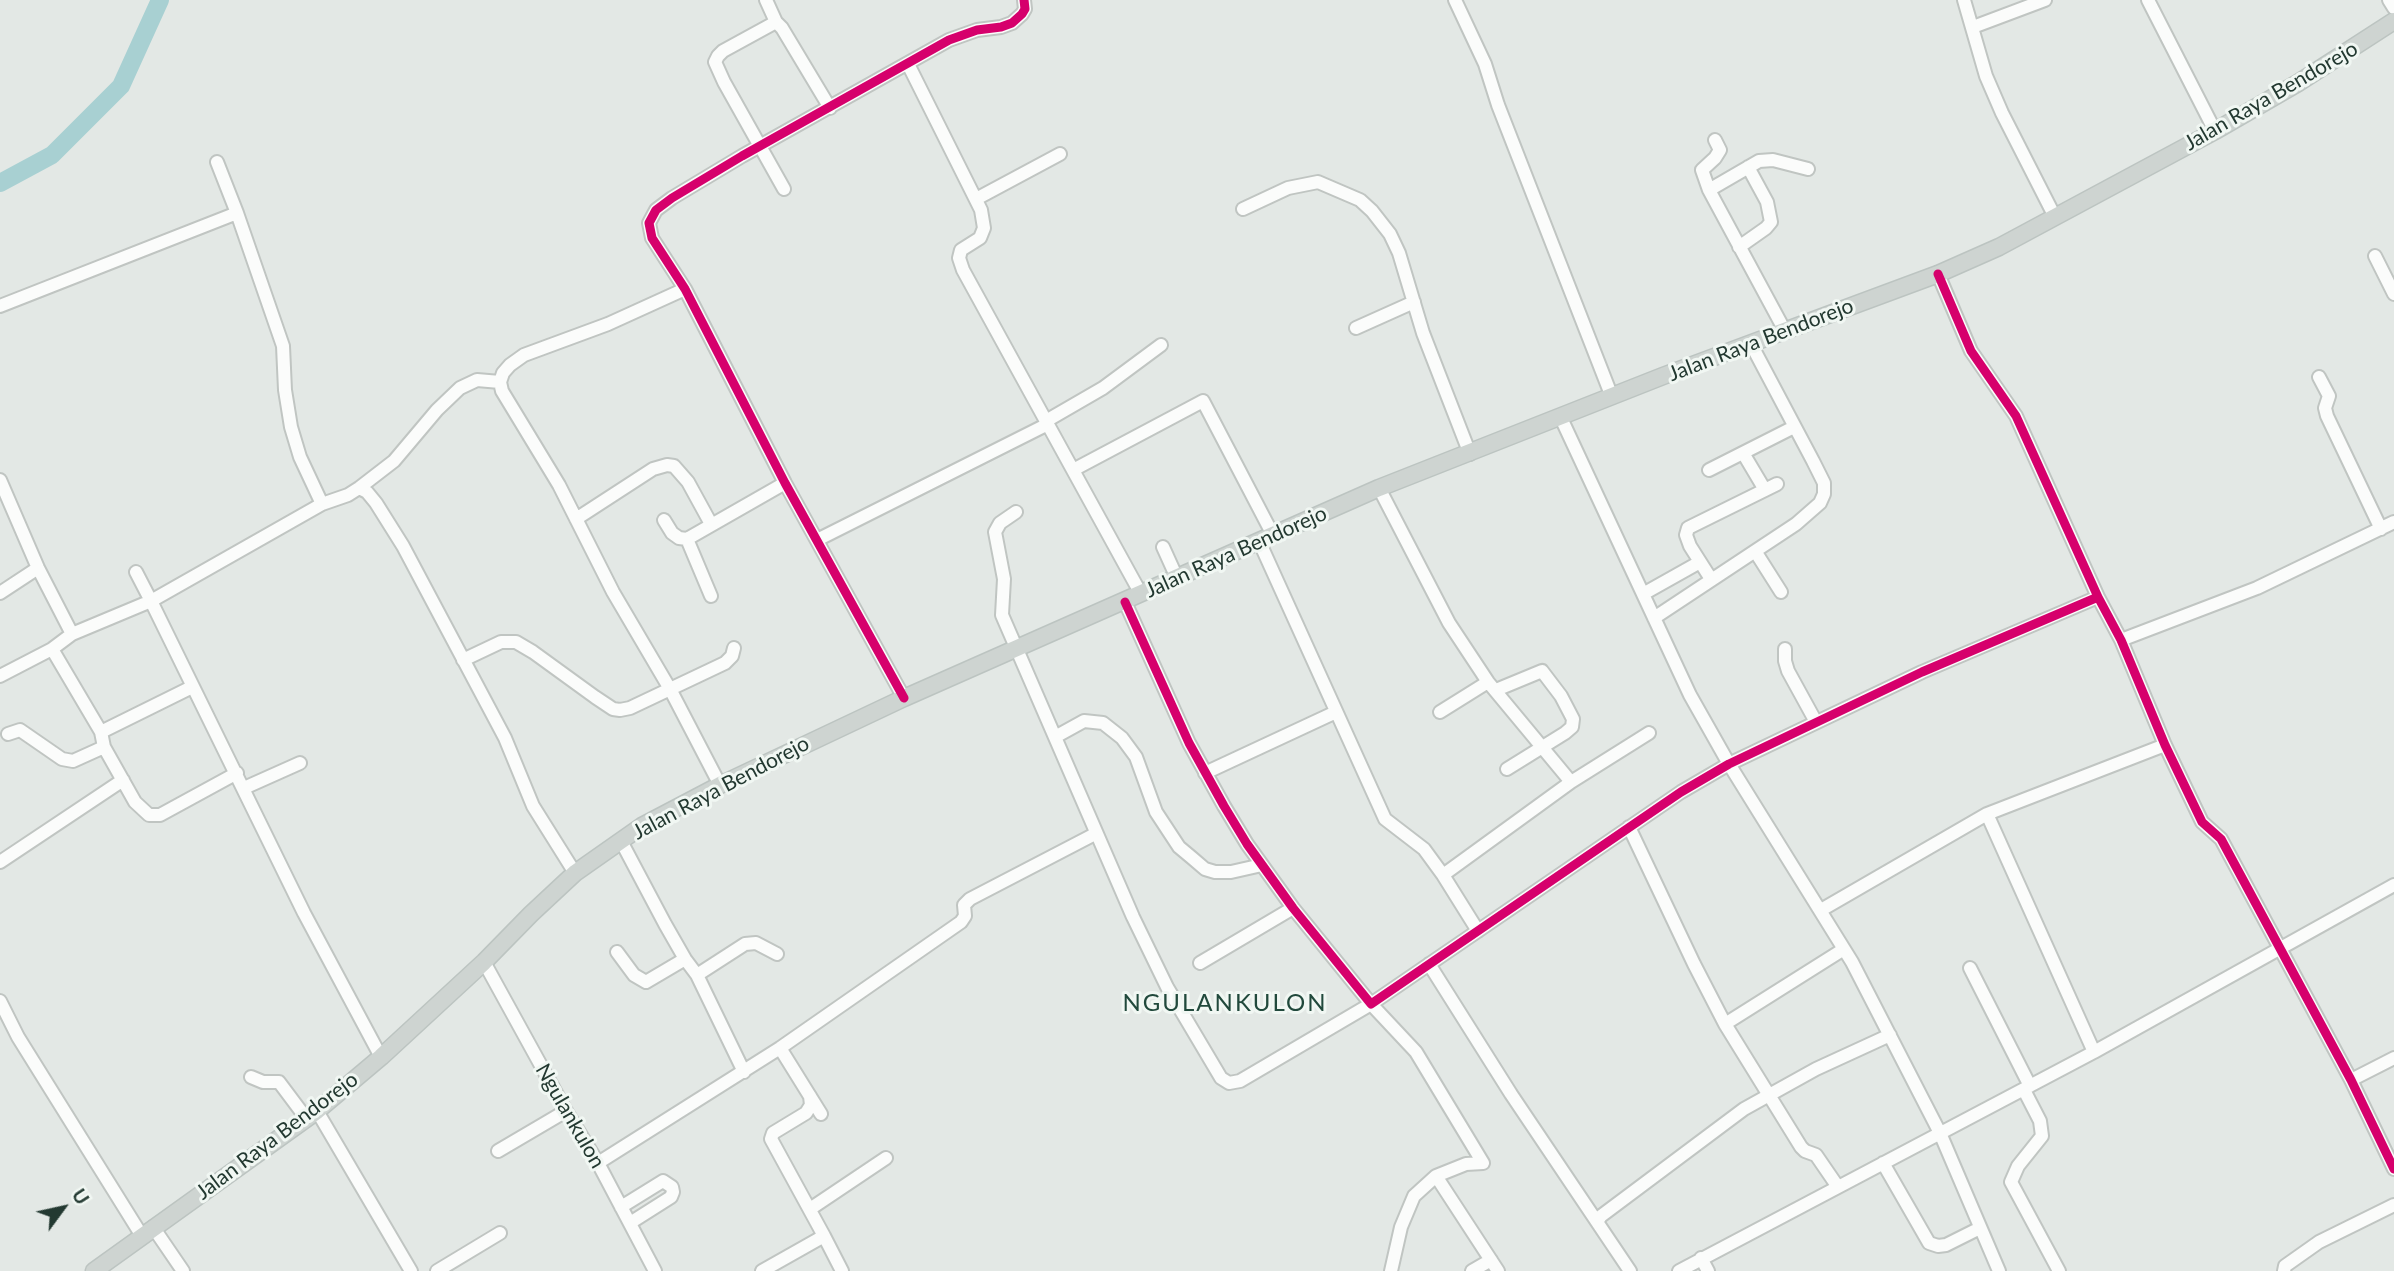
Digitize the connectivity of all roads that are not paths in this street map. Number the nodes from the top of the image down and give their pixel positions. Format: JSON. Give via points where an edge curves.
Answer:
{"nodes":[{"id":1,"x":766,"y":0,"type":"edge"},
{"id":2,"x":1455,"y":0,"type":"edge"},
{"id":3,"x":1964,"y":0,"type":"edge"},
{"id":4,"x":2045,"y":0,"type":"edge"},
{"id":5,"x":2148,"y":0,"type":"edge"},
{"id":6,"x":2389,"y":0,"type":"edge"},
{"id":7,"x":1024,"y":4,"type":"edge"},
{"id":8,"x":2394,"y":8,"type":"edge"},
{"id":9,"x":2394,"y":21,"type":"edge"},
{"id":10,"x":776,"y":22,"type":"junction"},
{"id":11,"x":1973,"y":27,"type":"junction"},
{"id":12,"x":908,"y":64,"type":"junction"},
{"id":13,"x":830,"y":108,"type":"junction"},
{"id":14,"x":2215,"y":131,"type":"junction"},
{"id":15,"x":1715,"y":140,"type":"dead end"},
{"id":16,"x":760,"y":146,"type":"junction"},
{"id":17,"x":1060,"y":154,"type":"dead end"},
{"id":18,"x":217,"y":162,"type":"dead end"},
{"id":19,"x":1748,"y":167,"type":"junction"},
{"id":20,"x":1808,"y":169,"type":"dead end"},
{"id":21,"x":784,"y":189,"type":"dead end"},
{"id":22,"x":1709,"y":190,"type":"junction"},
{"id":23,"x":976,"y":200,"type":"junction"},
{"id":24,"x":1243,"y":209,"type":"dead end"},
{"id":25,"x":237,"y":213,"type":"junction"},
{"id":26,"x":2055,"y":217,"type":"junction"},
{"id":27,"x":1739,"y":247,"type":"junction"},
{"id":28,"x":2375,"y":256,"type":"dead end"},
{"id":29,"x":1938,"y":274,"type":"junction"},
{"id":30,"x":685,"y":289,"type":"junction"},
{"id":31,"x":2394,"y":294,"type":"edge"},
{"id":32,"x":1414,"y":302,"type":"junction"},
{"id":33,"x":0,"y":306,"type":"edge"},
{"id":34,"x":1356,"y":328,"type":"dead end"},
{"id":35,"x":1785,"y":331,"type":"junction"},
{"id":36,"x":1751,"y":344,"type":"junction"},
{"id":37,"x":1161,"y":345,"type":"dead end"},
{"id":38,"x":2319,"y":377,"type":"dead end"},
{"id":39,"x":500,"y":382,"type":"junction"},
{"id":40,"x":1612,"y":397,"type":"junction"},
{"id":41,"x":1562,"y":418,"type":"junction"},
{"id":42,"x":1047,"y":423,"type":"junction"},
{"id":43,"x":1794,"y":427,"type":"junction"},
{"id":44,"x":1743,"y":453,"type":"junction"},
{"id":45,"x":1470,"y":454,"type":"junction"},
{"id":46,"x":1073,"y":470,"type":"junction"},
{"id":47,"x":1709,"y":470,"type":"dead end"},
{"id":48,"x":0,"y":480,"type":"edge"},
{"id":49,"x":785,"y":483,"type":"junction"},
{"id":50,"x":1777,"y":484,"type":"dead end"},
{"id":51,"x":359,"y":488,"type":"junction"},
{"id":52,"x":1380,"y":488,"type":"junction"},
{"id":53,"x":1765,"y":490,"type":"junction"},
{"id":54,"x":322,"y":504,"type":"junction"},
{"id":55,"x":1016,"y":512,"type":"dead end"},
{"id":56,"x":576,"y":519,"type":"junction"},
{"id":57,"x":664,"y":520,"type":"dead end"},
{"id":58,"x":2394,"y":522,"type":"edge"},
{"id":59,"x":712,"y":524,"type":"junction"},
{"id":60,"x":2381,"y":529,"type":"junction"},
{"id":61,"x":1266,"y":538,"type":"junction"},
{"id":62,"x":687,"y":539,"type":"junction"},
{"id":63,"x":817,"y":540,"type":"junction"},
{"id":64,"x":1163,"y":547,"type":"dead end"},
{"id":65,"x":1755,"y":551,"type":"junction"},
{"id":66,"x":1700,"y":562,"type":"junction"},
{"id":67,"x":38,"y":568,"type":"junction"},
{"id":68,"x":136,"y":572,"type":"dead end"},
{"id":69,"x":1177,"y":578,"type":"junction"},
{"id":70,"x":1711,"y":579,"type":"junction"},
{"id":71,"x":1781,"y":592,"type":"dead end"},
{"id":72,"x":0,"y":593,"type":"edge"},
{"id":73,"x":1141,"y":594,"type":"junction"},
{"id":74,"x":1643,"y":594,"type":"junction"},
{"id":75,"x":711,"y":596,"type":"dead end"},
{"id":76,"x":2098,"y":597,"type":"junction"},
{"id":77,"x":151,"y":601,"type":"junction"},
{"id":78,"x":1125,"y":602,"type":"junction"},
{"id":79,"x":1654,"y":618,"type":"junction"},
{"id":80,"x":72,"y":634,"type":"junction"},
{"id":81,"x":2121,"y":640,"type":"junction"},
{"id":82,"x":1017,"y":647,"type":"junction"},
{"id":83,"x":734,"y":648,"type":"dead end"},
{"id":84,"x":52,"y":649,"type":"junction"},
{"id":85,"x":1785,"y":649,"type":"dead end"},
{"id":86,"x":463,"y":660,"type":"junction"},
{"id":87,"x":0,"y":676,"type":"edge"},
{"id":88,"x":1492,"y":686,"type":"junction"},
{"id":89,"x":192,"y":687,"type":"junction"},
{"id":90,"x":670,"y":689,"type":"junction"},
{"id":91,"x":904,"y":698,"type":"junction"},
{"id":92,"x":1336,"y":712,"type":"junction"},
{"id":93,"x":1440,"y":712,"type":"dead end"},
{"id":94,"x":1816,"y":722,"type":"junction"},
{"id":95,"x":101,"y":732,"type":"junction"},
{"id":96,"x":1649,"y":733,"type":"dead end"},
{"id":97,"x":8,"y":734,"type":"dead end"},
{"id":98,"x":1055,"y":737,"type":"junction"},
{"id":99,"x":2165,"y":745,"type":"junction"},
{"id":100,"x":104,"y":747,"type":"junction"},
{"id":101,"x":1544,"y":747,"type":"junction"},
{"id":102,"x":300,"y":764,"type":"dead end"},
{"id":103,"x":1729,"y":764,"type":"junction"},
{"id":104,"x":1507,"y":769,"type":"dead end"},
{"id":105,"x":236,"y":773,"type":"junction"},
{"id":106,"x":1205,"y":773,"type":"junction"},
{"id":107,"x":123,"y":780,"type":"junction"},
{"id":108,"x":1571,"y":782,"type":"junction"},
{"id":109,"x":720,"y":785,"type":"junction"},
{"id":110,"x":244,"y":788,"type":"junction"},
{"id":111,"x":1987,"y":814,"type":"junction"},
{"id":112,"x":1629,"y":827,"type":"junction"},
{"id":113,"x":1096,"y":834,"type":"junction"},
{"id":114,"x":621,"y":841,"type":"junction"},
{"id":115,"x":0,"y":862,"type":"edge"},
{"id":116,"x":1262,"y":865,"type":"junction"},
{"id":117,"x":575,"y":873,"type":"junction"},
{"id":118,"x":1443,"y":875,"type":"junction"},
{"id":119,"x":2394,"y":885,"type":"edge"},
{"id":120,"x":1293,"y":908,"type":"junction"},
{"id":121,"x":1821,"y":910,"type":"junction"},
{"id":122,"x":1478,"y":931,"type":"junction"},
{"id":123,"x":2278,"y":948,"type":"junction"},
{"id":124,"x":1844,"y":949,"type":"junction"},
{"id":125,"x":617,"y":952,"type":"dead end"},
{"id":126,"x":777,"y":954,"type":"dead end"},
{"id":127,"x":685,"y":959,"type":"junction"},
{"id":128,"x":484,"y":962,"type":"junction"},
{"id":129,"x":1200,"y":964,"type":"dead end"},
{"id":130,"x":1429,"y":964,"type":"junction"},
{"id":131,"x":1970,"y":968,"type":"dead end"},
{"id":132,"x":698,"y":975,"type":"junction"},
{"id":133,"x":0,"y":1001,"type":"edge"},
{"id":134,"x":1371,"y":1004,"type":"junction"},
{"id":135,"x":1725,"y":1024,"type":"junction"},
{"id":136,"x":1889,"y":1035,"type":"junction"},
{"id":137,"x":780,"y":1048,"type":"junction"},
{"id":138,"x":2094,"y":1052,"type":"junction"},
{"id":139,"x":381,"y":1057,"type":"junction"},
{"id":140,"x":2394,"y":1058,"type":"edge"},
{"id":141,"x":744,"y":1072,"type":"junction"},
{"id":142,"x":251,"y":1077,"type":"dead end"},
{"id":143,"x":2351,"y":1080,"type":"junction"},
{"id":144,"x":2027,"y":1088,"type":"junction"},
{"id":145,"x":1769,"y":1095,"type":"junction"},
{"id":146,"x":810,"y":1096,"type":"junction"},
{"id":147,"x":566,"y":1111,"type":"junction"},
{"id":148,"x":821,"y":1114,"type":"dead end"},
{"id":149,"x":311,"y":1115,"type":"junction"},
{"id":150,"x":1940,"y":1133,"type":"junction"},
{"id":151,"x":498,"y":1151,"type":"dead end"},
{"id":152,"x":886,"y":1158,"type":"dead end"},
{"id":153,"x":598,"y":1163,"type":"junction"},
{"id":154,"x":1883,"y":1163,"type":"junction"},
{"id":155,"x":2394,"y":1169,"type":"edge"},
{"id":156,"x":1436,"y":1176,"type":"junction"},
{"id":157,"x":1838,"y":1187,"type":"junction"},
{"id":158,"x":2394,"y":1205,"type":"edge"},
{"id":159,"x":621,"y":1207,"type":"junction"},
{"id":160,"x":810,"y":1209,"type":"junction"},
{"id":161,"x":1597,"y":1222,"type":"junction"},
{"id":162,"x":630,"y":1223,"type":"junction"},
{"id":163,"x":1980,"y":1228,"type":"junction"},
{"id":164,"x":147,"y":1232,"type":"junction"},
{"id":165,"x":500,"y":1233,"type":"dead end"},
{"id":166,"x":824,"y":1236,"type":"junction"},
{"id":167,"x":1701,"y":1258,"type":"junction"},
{"id":168,"x":1494,"y":1266,"type":"edge"},
{"id":169,"x":94,"y":1271,"type":"edge"},
{"id":170,"x":183,"y":1271,"type":"edge"},
{"id":171,"x":411,"y":1271,"type":"edge"},
{"id":172,"x":437,"y":1271,"type":"edge"},
{"id":173,"x":655,"y":1271,"type":"edge"},
{"id":174,"x":762,"y":1271,"type":"edge"},
{"id":175,"x":842,"y":1271,"type":"edge"},
{"id":176,"x":1391,"y":1271,"type":"edge"},
{"id":177,"x":1472,"y":1271,"type":"edge"},
{"id":178,"x":1630,"y":1271,"type":"edge"},
{"id":179,"x":1679,"y":1271,"type":"edge"},
{"id":180,"x":1708,"y":1271,"type":"edge"},
{"id":181,"x":1999,"y":1271,"type":"edge"},
{"id":182,"x":2059,"y":1271,"type":"edge"},
{"id":183,"x":2284,"y":1271,"type":"edge"}],
"edges":[{"from":1,"to":10,"type":"street"},
{"from":2,"to":40,"type":"street","via":[[1485,64]]},
{"from":3,"to":11,"type":"street"},
{"from":4,"to":11,"type":"street"},
{"from":5,"to":14,"type":"street"},
{"from":6,"to":8,"type":"street"},
{"from":7,"to":12,"type":"street","via":[[1022,14],[1012,23],[949,40]]},
{"from":9,"to":14,"type":"main road","name":"Jalan Raya Bendorejo"},
{"from":10,"to":13,"type":"street"},
{"from":10,"to":16,"type":"street","via":[[723,51],[715,62]]},
{"from":11,"to":26,"type":"street","via":[[1986,76]]},
{"from":12,"to":13,"type":"street"},
{"from":12,"to":23,"type":"street"},
{"from":13,"to":16,"type":"street"},
{"from":14,"to":26,"type":"main road","name":"Jalan Raya Bendorejo"},
{"from":15,"to":22,"type":"street","via":[[1720,150],[1702,170]]},
{"from":16,"to":21,"type":"street"},
{"from":16,"to":30,"type":"street","via":[[671,198],[649,223],[652,238]]},
{"from":17,"to":23,"type":"street"},
{"from":18,"to":25,"type":"street"},
{"from":19,"to":20,"type":"street","via":[[1773,160]]},
{"from":19,"to":22,"type":"street"},
{"from":19,"to":27,"type":"street","via":[[1771,222]]},
{"from":22,"to":27,"type":"street"},
{"from":23,"to":42,"type":"street","via":[[984,228],[980,237],[961,250],[959,258]]},
{"from":24,"to":32,"type":"street","via":[[1288,188],[1318,182],[1360,200],[1390,234]]},
{"from":25,"to":33,"type":"street"},
{"from":25,"to":54,"type":"street","via":[[283,346],[291,427]]},
{"from":26,"to":29,"type":"main road","name":"Jalan Raya Bendorejo"},
{"from":27,"to":35,"type":"street"},
{"from":28,"to":31,"type":"street"},
{"from":29,"to":35,"type":"main road","name":"Jalan Raya Bendorejo"},
{"from":29,"to":76,"type":"street","via":[[1971,351],[2016,416]]},
{"from":30,"to":39,"type":"street","via":[[524,355],[510,365]]},
{"from":30,"to":49,"type":"street"},
{"from":32,"to":34,"type":"street"},
{"from":32,"to":45,"type":"street"},
{"from":35,"to":36,"type":"main road","name":"Jalan Raya Bendorejo"},
{"from":36,"to":40,"type":"main road","name":"Jalan Raya Bendorejo"},
{"from":36,"to":43,"type":"street"},
{"from":37,"to":42,"type":"street"},
{"from":38,"to":60,"type":"street","via":[[2329,396],[2327,416]]},
{"from":39,"to":51,"type":"street","via":[[477,380],[449,396],[394,461]]},
{"from":39,"to":56,"type":"street"},
{"from":40,"to":41,"type":"main road","name":"Jalan Raya Bendorejo"},
{"from":41,"to":45,"type":"main road","name":"Jalan Raya Bendorejo"},
{"from":41,"to":74,"type":"street"},
{"from":42,"to":46,"type":"street"},
{"from":42,"to":63,"type":"street"},
{"from":43,"to":44,"type":"street"},
{"from":43,"to":65,"type":"street","via":[[1824,483],[1824,494],[1796,524]]},
{"from":44,"to":47,"type":"street"},
{"from":44,"to":53,"type":"street"},
{"from":45,"to":52,"type":"main road","name":"Jalan Raya Bendorejo"},
{"from":46,"to":61,"type":"street","via":[[1203,401]]},
{"from":46,"to":73,"type":"street"},
{"from":48,"to":67,"type":"street"},
{"from":49,"to":59,"type":"street"},
{"from":49,"to":63,"type":"street"},
{"from":50,"to":53,"type":"street"},
{"from":51,"to":54,"type":"street"},
{"from":51,"to":86,"type":"street","via":[[376,503],[403,546]]},
{"from":52,"to":61,"type":"main road","name":"Jalan Raya Bendorejo"},
{"from":52,"to":88,"type":"street","via":[[1449,622]]},
{"from":53,"to":66,"type":"street","via":[[1688,528],[1686,535]]},
{"from":54,"to":77,"type":"street"},
{"from":55,"to":82,"type":"street","via":[[995,532],[1004,579],[1002,615]]},
{"from":56,"to":59,"type":"street","via":[[653,469],[667,465],[674,466],[688,482]]},
{"from":56,"to":90,"type":"street"},
{"from":57,"to":62,"type":"street","via":[[672,533]]},
{"from":58,"to":60,"type":"street"},
{"from":59,"to":62,"type":"street"},
{"from":60,"to":81,"type":"street","via":[[2257,588]]},
{"from":61,"to":69,"type":"main road","name":"Jalan Raya Bendorejo"},
{"from":61,"to":92,"type":"street"},
{"from":62,"to":75,"type":"street"},
{"from":63,"to":91,"type":"street"},
{"from":64,"to":69,"type":"street"},
{"from":65,"to":70,"type":"street"},
{"from":65,"to":71,"type":"street"},
{"from":66,"to":70,"type":"street"},
{"from":66,"to":74,"type":"street"},
{"from":67,"to":72,"type":"street"},
{"from":67,"to":80,"type":"street"},
{"from":68,"to":77,"type":"street"},
{"from":69,"to":73,"type":"main road","name":"Jalan Raya Bendorejo"},
{"from":70,"to":79,"type":"street"},
{"from":73,"to":78,"type":"main road","name":"Jalan Raya Bendorejo"},
{"from":74,"to":79,"type":"street"},
{"from":76,"to":81,"type":"street"},
{"from":76,"to":94,"type":"street","via":[[1922,671]]},
{"from":77,"to":80,"type":"street"},
{"from":77,"to":89,"type":"street"},
{"from":78,"to":82,"type":"main road","name":"Jalan Raya Bendorejo"},
{"from":78,"to":106,"type":"street"},
{"from":79,"to":103,"type":"street"},
{"from":80,"to":84,"type":"street"},
{"from":81,"to":99,"type":"street"},
{"from":82,"to":91,"type":"main road","name":"Jalan Raya Bendorejo"},
{"from":82,"to":98,"type":"street"},
{"from":83,"to":90,"type":"street","via":[[725,663]]},
{"from":84,"to":87,"type":"street"},
{"from":84,"to":95,"type":"street"},
{"from":85,"to":94,"type":"street","via":[[1788,671]]},
{"from":86,"to":90,"type":"street","via":[[501,642],[516,642],[620,710]]},
{"from":86,"to":117,"type":"street","via":[[505,738],[533,806]]},
{"from":88,"to":93,"type":"street"},
{"from":88,"to":101,"type":"street"},
{"from":88,"to":101,"type":"street","via":[[1545,672],[1573,719],[1572,727]]},
{"from":89,"to":95,"type":"street"},
{"from":89,"to":105,"type":"street"},
{"from":90,"to":109,"type":"street"},
{"from":91,"to":109,"type":"main road","name":"Jalan Raya Bendorejo"},
{"from":92,"to":106,"type":"street"},
{"from":92,"to":118,"type":"street","via":[[1385,819],[1415,841]]},
{"from":94,"to":103,"type":"street"},
{"from":95,"to":100,"type":"street"},
{"from":96,"to":108,"type":"street"},
{"from":97,"to":100,"type":"street","via":[[20,730],[62,759],[73,761]]},
{"from":98,"to":113,"type":"street"},
{"from":98,"to":116,"type":"street","via":[[1084,722],[1103,723],[1136,757],[1156,812],[1179,847],[1205,869],[1216,872]]},
{"from":99,"to":111,"type":"street"},
{"from":99,"to":123,"type":"street","via":[[2202,822],[2221,839]]},
{"from":100,"to":107,"type":"street"},
{"from":101,"to":104,"type":"street"},
{"from":101,"to":108,"type":"street"},
{"from":102,"to":110,"type":"street"},
{"from":103,"to":112,"type":"street"},
{"from":103,"to":121,"type":"street"},
{"from":105,"to":107,"type":"street","via":[[160,815],[142,810]]},
{"from":105,"to":110,"type":"street"},
{"from":106,"to":116,"type":"street"},
{"from":107,"to":115,"type":"street"},
{"from":108,"to":118,"type":"street"},
{"from":109,"to":114,"type":"main road","name":"Jalan Raya Bendorejo"},
{"from":110,"to":139,"type":"street"},
{"from":111,"to":121,"type":"street"},
{"from":111,"to":138,"type":"street"},
{"from":112,"to":122,"type":"street"},
{"from":112,"to":135,"type":"street"},
{"from":113,"to":134,"type":"street","via":[[1167,987],[1212,1065],[1229,1083],[1240,1081]]},
{"from":113,"to":137,"type":"street","via":[[970,899],[961,922]]},
{"from":114,"to":117,"type":"main road","name":"Jalan Raya Bendorejo"},
{"from":114,"to":127,"type":"street"},
{"from":116,"to":120,"type":"street"},
{"from":117,"to":128,"type":"main road","name":"Jalan Raya Bendorejo"},
{"from":118,"to":122,"type":"street"},
{"from":119,"to":123,"type":"street"},
{"from":120,"to":129,"type":"street"},
{"from":120,"to":134,"type":"street"},
{"from":121,"to":124,"type":"street"},
{"from":122,"to":130,"type":"street"},
{"from":123,"to":138,"type":"street"},
{"from":123,"to":143,"type":"street"},
{"from":124,"to":135,"type":"street"},
{"from":124,"to":136,"type":"street"},
{"from":125,"to":127,"type":"street","via":[[634,975],[646,982]]},
{"from":126,"to":132,"type":"street","via":[[756,943],[746,944]]},
{"from":127,"to":132,"type":"street"},
{"from":128,"to":139,"type":"main road","name":"Jalan Raya Bendorejo"},
{"from":128,"to":147,"type":"street","name":"Ngulankulon"},
{"from":130,"to":134,"type":"street"},
{"from":130,"to":161,"type":"street"},
{"from":131,"to":144,"type":"street"},
{"from":132,"to":141,"type":"street"},
{"from":133,"to":164,"type":"street","via":[[41,1075]]},
{"from":134,"to":156,"type":"street","via":[[1416,1052],[1483,1163],[1466,1164]]},
{"from":135,"to":145,"type":"street"},
{"from":136,"to":145,"type":"street"},
{"from":136,"to":150,"type":"street"},
{"from":137,"to":141,"type":"street"},
{"from":137,"to":146,"type":"street"},
{"from":138,"to":144,"type":"street"},
{"from":139,"to":149,"type":"main road","name":"Jalan Raya Bendorejo"},
{"from":140,"to":143,"type":"street"},
{"from":141,"to":153,"type":"street"},
{"from":142,"to":149,"type":"street","via":[[279,1082]]},
{"from":143,"to":155,"type":"street"},
{"from":144,"to":150,"type":"street"},
{"from":144,"to":182,"type":"street","via":[[2042,1136],[2011,1182]]},
{"from":145,"to":157,"type":"street","via":[[1801,1147],[1816,1155]]},
{"from":145,"to":161,"type":"street","via":[[1726,1121]]},
{"from":146,"to":148,"type":"street"},
{"from":146,"to":160,"type":"street","via":[[806,1114],[773,1133],[771,1139]]},
{"from":147,"to":151,"type":"street"},
{"from":147,"to":153,"type":"street","name":"Ngulankulon"},
{"from":149,"to":164,"type":"main road","name":"Jalan Raya Bendorejo"},
{"from":149,"to":171,"type":"street"},
{"from":150,"to":154,"type":"street"},
{"from":150,"to":163,"type":"street"},
{"from":152,"to":160,"type":"street"},
{"from":153,"to":159,"type":"street","name":"Ngulankulon"},
{"from":154,"to":157,"type":"street"},
{"from":154,"to":163,"type":"street","via":[[1929,1242],[1945,1245]]},
{"from":156,"to":168,"type":"street"},
{"from":156,"to":176,"type":"street","via":[[1408,1207]]},
{"from":157,"to":167,"type":"street"},
{"from":158,"to":183,"type":"street","via":[[2319,1242]]},
{"from":159,"to":162,"type":"street","name":"Ngulankulon"},
{"from":159,"to":162,"type":"street","via":[[663,1181],[672,1187],[671,1197]]},
{"from":160,"to":166,"type":"street"},
{"from":161,"to":178,"type":"street"},
{"from":162,"to":173,"type":"street","name":"Ngulankulon"},
{"from":163,"to":181,"type":"street"},
{"from":164,"to":169,"type":"main road","name":"Jalan Raya Bendorejo"},
{"from":164,"to":170,"type":"street"},
{"from":165,"to":172,"type":"street"},
{"from":166,"to":174,"type":"street"},
{"from":166,"to":175,"type":"street"},
{"from":167,"to":179,"type":"street"},
{"from":167,"to":180,"type":"street"},
{"from":168,"to":177,"type":"street"}]}
